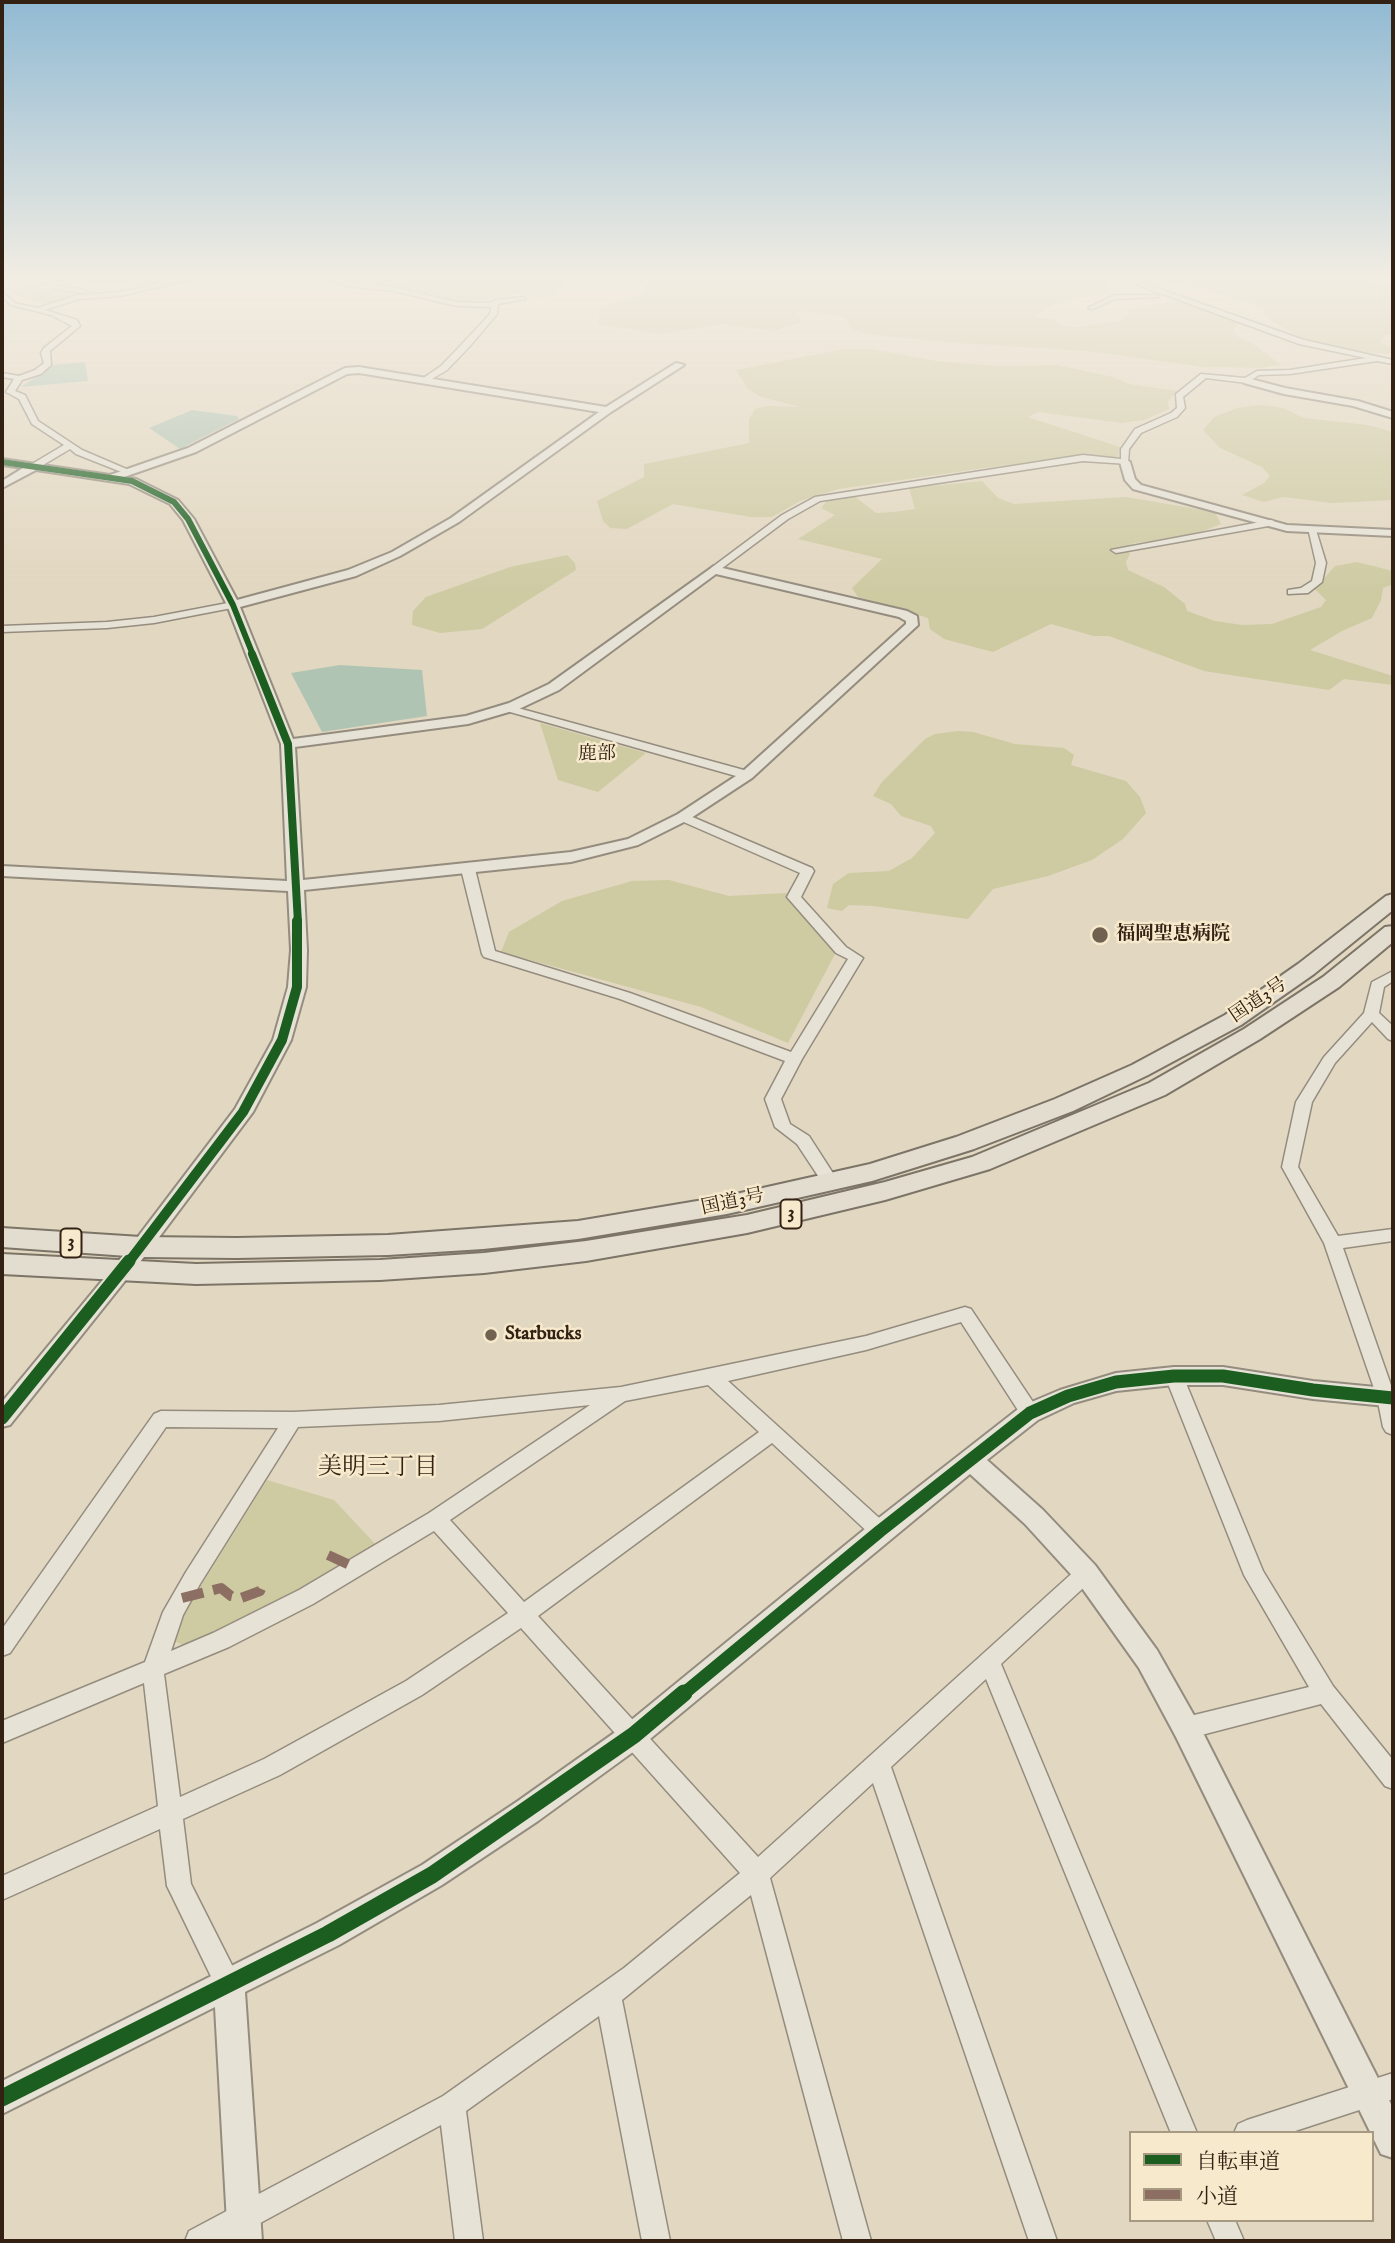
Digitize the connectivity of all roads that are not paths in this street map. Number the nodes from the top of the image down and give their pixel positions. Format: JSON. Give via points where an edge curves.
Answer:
{"nodes":[{"id":1,"x":16,"y":383,"type":"edge"},
{"id":2,"x":322,"y":383,"type":"edge"},
{"id":3,"x":436,"y":383,"type":"edge"},
{"id":4,"x":651,"y":383,"type":"edge"},
{"id":5,"x":1193,"y":383,"type":"edge"},
{"id":6,"x":1253,"y":383,"type":"edge"},
{"id":7,"x":608,"y":410,"type":"junction"},
{"id":8,"x":1393,"y":415,"type":"edge"},
{"id":9,"x":70,"y":445,"type":"junction"},
{"id":10,"x":2,"y":462,"type":"edge"},
{"id":11,"x":1125,"y":462,"type":"junction"},
{"id":12,"x":35,"y":466,"type":"junction"},
{"id":13,"x":120,"y":474,"type":"junction"},
{"id":14,"x":2,"y":485,"type":"edge"},
{"id":15,"x":1271,"y":523,"type":"junction"},
{"id":16,"x":1311,"y":530,"type":"junction"},
{"id":17,"x":1393,"y":533,"type":"edge"},
{"id":18,"x":1116,"y":550,"type":"dead end"},
{"id":19,"x":714,"y":570,"type":"junction"},
{"id":20,"x":1292,"y":592,"type":"dead end"},
{"id":21,"x":233,"y":605,"type":"junction"},
{"id":22,"x":2,"y":629,"type":"edge"},
{"id":23,"x":507,"y":708,"type":"junction"},
{"id":24,"x":288,"y":744,"type":"junction"},
{"id":25,"x":747,"y":775,"type":"junction"},
{"id":26,"x":684,"y":817,"type":"junction"},
{"id":27,"x":468,"y":869,"type":"junction"},
{"id":28,"x":2,"y":871,"type":"edge"},
{"id":29,"x":294,"y":886,"type":"junction"},
{"id":30,"x":1393,"y":900,"type":"edge"},
{"id":31,"x":1393,"y":932,"type":"edge"},
{"id":32,"x":1393,"y":975,"type":"edge"},
{"id":33,"x":1371,"y":1014,"type":"junction"},
{"id":34,"x":1393,"y":1036,"type":"edge"},
{"id":35,"x":794,"y":1059,"type":"junction"},
{"id":36,"x":830,"y":1181,"type":"junction"},
{"id":37,"x":1393,"y":1235,"type":"edge"},
{"id":38,"x":2,"y":1238,"type":"edge"},
{"id":39,"x":1333,"y":1243,"type":"junction"},
{"id":40,"x":141,"y":1247,"type":"junction"},
{"id":41,"x":2,"y":1264,"type":"edge"},
{"id":42,"x":124,"y":1269,"type":"junction"},
{"id":43,"x":1174,"y":1376,"type":"junction"},
{"id":44,"x":712,"y":1377,"type":"junction"},
{"id":45,"x":621,"y":1394,"type":"junction"},
{"id":46,"x":1390,"y":1397,"type":"edge"},
{"id":47,"x":1030,"y":1413,"type":"junction"},
{"id":48,"x":2,"y":1418,"type":"edge"},
{"id":49,"x":293,"y":1420,"type":"junction"},
{"id":50,"x":1393,"y":1427,"type":"edge"},
{"id":51,"x":770,"y":1434,"type":"junction"},
{"id":52,"x":970,"y":1460,"type":"junction"},
{"id":53,"x":436,"y":1519,"type":"junction"},
{"id":54,"x":880,"y":1531,"type":"junction"},
{"id":55,"x":1086,"y":1573,"type":"junction"},
{"id":56,"x":523,"y":1615,"type":"junction"},
{"id":57,"x":2,"y":1646,"type":"edge"},
{"id":58,"x":989,"y":1661,"type":"junction"},
{"id":59,"x":153,"y":1670,"type":"junction"},
{"id":60,"x":1325,"y":1693,"type":"junction"},
{"id":61,"x":1186,"y":1728,"type":"junction"},
{"id":62,"x":2,"y":1732,"type":"edge"},
{"id":63,"x":634,"y":1735,"type":"junction"},
{"id":64,"x":878,"y":1763,"type":"junction"},
{"id":65,"x":1393,"y":1778,"type":"edge"},
{"id":66,"x":171,"y":1814,"type":"junction"},
{"id":67,"x":757,"y":1874,"type":"junction"},
{"id":68,"x":2,"y":1888,"type":"edge"},
{"id":69,"x":229,"y":1986,"type":"junction"},
{"id":70,"x":608,"y":1995,"type":"junction"},
{"id":71,"x":1381,"y":2090,"type":"edge"},
{"id":72,"x":2,"y":2098,"type":"edge"},
{"id":73,"x":452,"y":2105,"type":"junction"},
{"id":74,"x":1183,"y":2131,"type":"edge"},
{"id":75,"x":1253,"y":2131,"type":"edge"},
{"id":76,"x":1393,"y":2142,"type":"edge"},
{"id":77,"x":1222,"y":2222,"type":"edge"},
{"id":78,"x":244,"y":2229,"type":"edge"},
{"id":79,"x":199,"y":2241,"type":"edge"},
{"id":80,"x":469,"y":2241,"type":"edge"},
{"id":81,"x":656,"y":2241,"type":"edge"},
{"id":82,"x":857,"y":2241,"type":"edge"},
{"id":83,"x":1043,"y":2241,"type":"edge"},
{"id":84,"x":1230,"y":2241,"type":"edge"}],
"edges":[{"from":1,"to":9,"type":"street","via":[[10,392],[22,397],[35,422]]},
{"from":2,"to":13,"type":"street","via":[[192,450]]},
{"from":3,"to":7,"type":"street"},
{"from":4,"to":7,"type":"street"},
{"from":5,"to":11,"type":"street","via":[[1179,396],[1181,408],[1174,415],[1138,432],[1125,449]]},
{"from":6,"to":8,"type":"street"},
{"from":7,"to":21,"type":"street","via":[[456,520],[396,554],[341,576]]},
{"from":9,"to":12,"type":"street"},
{"from":9,"to":13,"type":"street"},
{"from":10,"to":12,"type":"street"},
{"from":11,"to":15,"type":"street","via":[[1137,487]]},
{"from":11,"to":19,"type":"street","via":[[1083,458],[818,499],[785,517]]},
{"from":12,"to":13,"type":"street"},
{"from":12,"to":14,"type":"street"},
{"from":13,"to":21,"type":"street","via":[[174,502],[188,519]]},
{"from":15,"to":16,"type":"street"},
{"from":15,"to":18,"type":"street"},
{"from":16,"to":17,"type":"street"},
{"from":16,"to":20,"type":"street","via":[[1321,563],[1317,582],[1304,591]]},
{"from":19,"to":23,"type":"street","via":[[554,687]]},
{"from":19,"to":25,"type":"street","via":[[913,619],[912,625]]},
{"from":21,"to":22,"type":"street","via":[[131,623]]},
{"from":21,"to":24,"type":"street"},
{"from":23,"to":24,"type":"street","via":[[468,720]]},
{"from":23,"to":25,"type":"street"},
{"from":24,"to":29,"type":"street"},
{"from":25,"to":26,"type":"street"},
{"from":26,"to":27,"type":"street","via":[[633,842],[571,857]]},
{"from":26,"to":35,"type":"street","via":[[807,871],[794,897],[841,950],[856,958]]},
{"from":27,"to":29,"type":"street"},
{"from":27,"to":35,"type":"street","via":[[489,954],[625,996]]},
{"from":28,"to":29,"type":"street"},
{"from":29,"to":40,"type":"street","via":[[297,987],[282,1040],[243,1112]]},
{"from":30,"to":36,"type":"highway","name":"国道3号","number":"3","via":[[1327,954],[1233,1020],[1107,1088],[965,1143]]},
{"from":31,"to":42,"type":"highway","name":"国道3号","number":"3","via":[[1320,989],[1157,1089],[981,1163],[885,1191],[747,1224],[484,1263],[380,1270],[196,1273]]},
{"from":32,"to":33,"type":"street","via":[[1377,985]]},
{"from":33,"to":34,"type":"street"},
{"from":33,"to":39,"type":"street","via":[[1323,1071],[1304,1102],[1292,1149],[1290,1167]]},
{"from":35,"to":36,"type":"street","via":[[773,1099],[783,1127],[803,1140]]},
{"from":36,"to":40,"type":"highway","name":"国道3号","number":"3","via":[[727,1205],[592,1228],[483,1239],[388,1245]]},
{"from":37,"to":39,"type":"street"},
{"from":38,"to":40,"type":"highway","name":"国道3号","number":"3"},
{"from":39,"to":46,"type":"street"},
{"from":40,"to":42,"type":"street"},
{"from":41,"to":42,"type":"highway","name":"国道3号","number":"3"},
{"from":42,"to":48,"type":"street"},
{"from":43,"to":46,"type":"street","via":[[1223,1376]]},
{"from":43,"to":47,"type":"street","via":[[1116,1382]]},
{"from":43,"to":60,"type":"street","via":[[1254,1575]]},
{"from":44,"to":45,"type":"street"},
{"from":44,"to":47,"type":"street","via":[[866,1343],[964,1314]]},
{"from":44,"to":51,"type":"street"},
{"from":45,"to":49,"type":"street","via":[[439,1413]]},
{"from":45,"to":53,"type":"street"},
{"from":46,"to":50,"type":"street"},
{"from":47,"to":52,"type":"street"},
{"from":49,"to":57,"type":"street","via":[[161,1419]]},
{"from":49,"to":59,"type":"street","via":[[182,1598]]},
{"from":51,"to":54,"type":"street"},
{"from":51,"to":56,"type":"street"},
{"from":52,"to":54,"type":"street"},
{"from":52,"to":55,"type":"street","via":[[1034,1517]]},
{"from":53,"to":56,"type":"street"},
{"from":53,"to":59,"type":"street","via":[[306,1597]]},
{"from":54,"to":63,"type":"street"},
{"from":55,"to":58,"type":"street"},
{"from":55,"to":61,"type":"street","via":[[1148,1659]]},
{"from":56,"to":63,"type":"street"},
{"from":56,"to":66,"type":"street","via":[[414,1688],[272,1767]]},
{"from":58,"to":64,"type":"street"},
{"from":58,"to":74,"type":"street"},
{"from":59,"to":62,"type":"street"},
{"from":59,"to":66,"type":"street"},
{"from":60,"to":61,"type":"street"},
{"from":60,"to":65,"type":"street"},
{"from":61,"to":71,"type":"street"},
{"from":63,"to":67,"type":"street"},
{"from":63,"to":69,"type":"street","via":[[432,1875]]},
{"from":64,"to":67,"type":"street"},
{"from":64,"to":83,"type":"street"},
{"from":66,"to":68,"type":"street"},
{"from":66,"to":69,"type":"street","via":[[179,1886]]},
{"from":67,"to":70,"type":"street"},
{"from":67,"to":82,"type":"street"},
{"from":69,"to":72,"type":"street"},
{"from":69,"to":78,"type":"street"},
{"from":70,"to":73,"type":"street"},
{"from":70,"to":81,"type":"street"},
{"from":71,"to":75,"type":"street"},
{"from":71,"to":76,"type":"street"},
{"from":73,"to":78,"type":"street"},
{"from":73,"to":80,"type":"street"},
{"from":77,"to":84,"type":"street"},
{"from":78,"to":79,"type":"street"}]}
